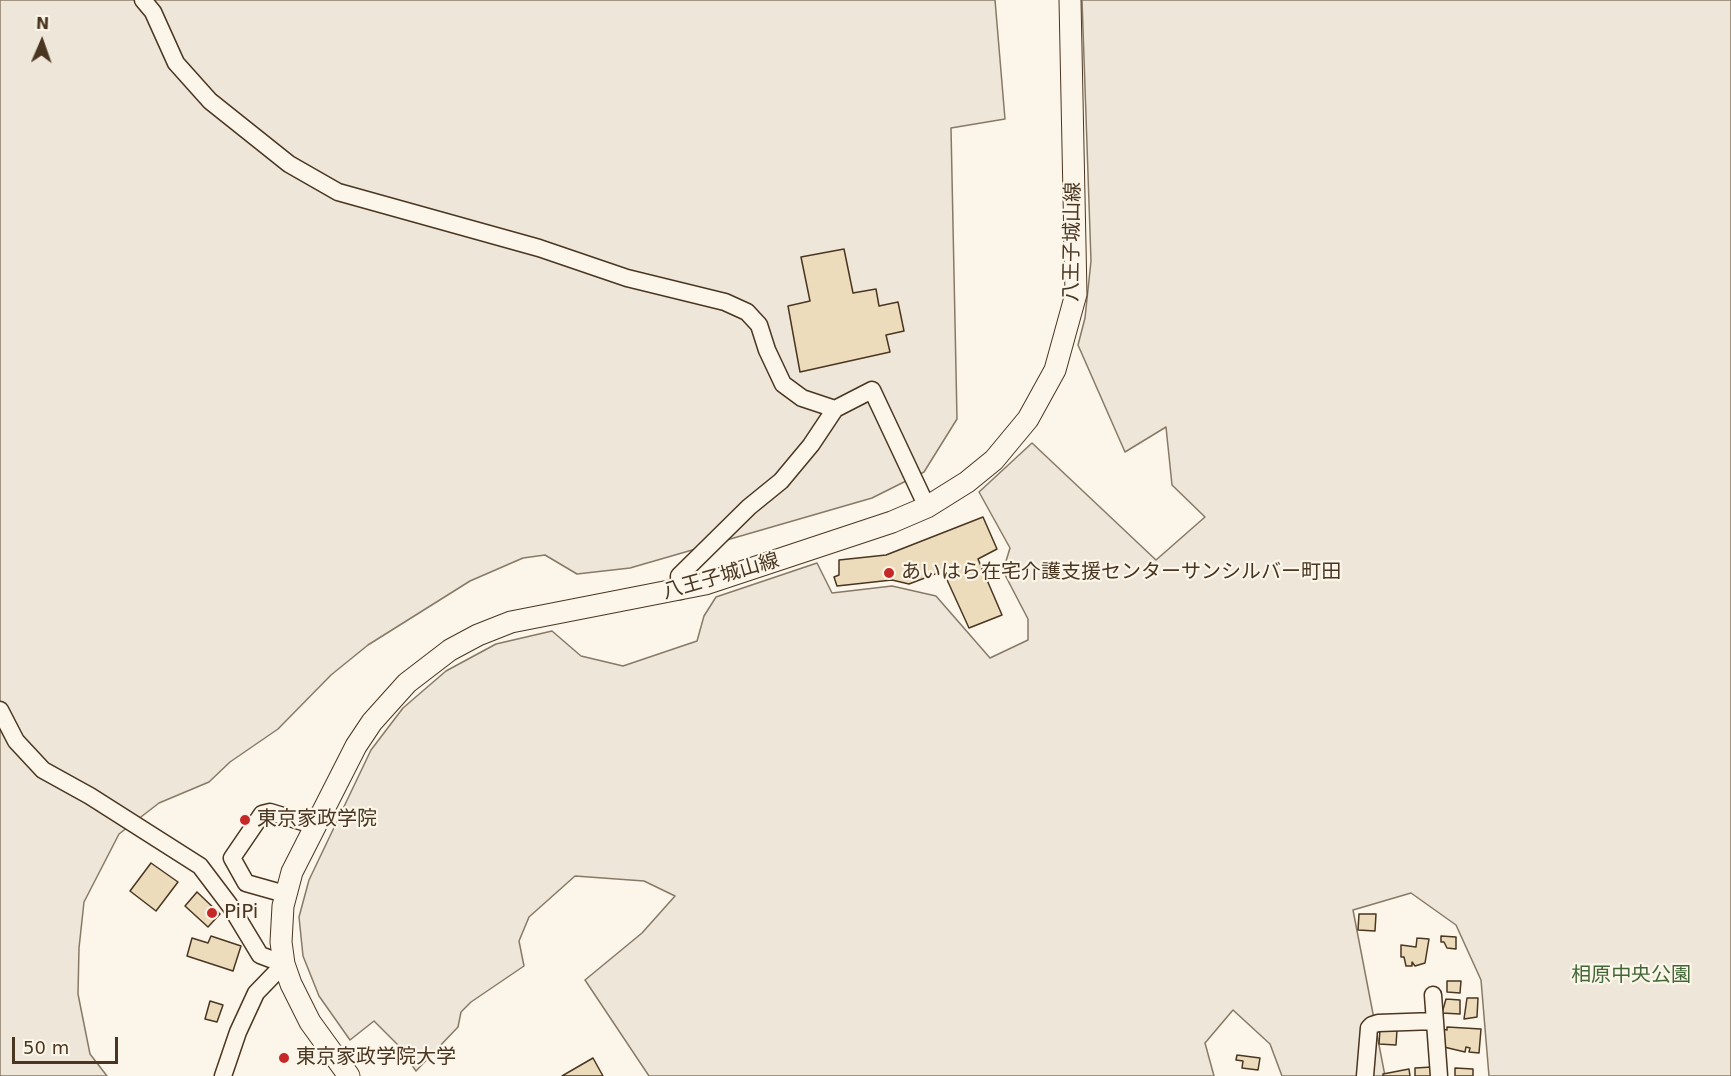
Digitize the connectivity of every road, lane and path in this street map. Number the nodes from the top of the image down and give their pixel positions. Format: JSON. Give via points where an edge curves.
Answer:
{"nodes":[{"id":1,"x":143,"y":0,"type":"edge"},
{"id":2,"x":1070,"y":0,"type":"edge"},
{"id":3,"x":835,"y":409,"type":"junction"},
{"id":4,"x":927,"y":507,"type":"junction"},
{"id":5,"x":680,"y":591,"type":"junction"},
{"id":6,"x":2,"y":720,"type":"edge"},
{"id":7,"x":315,"y":826,"type":"junction"},
{"id":8,"x":285,"y":894,"type":"junction"},
{"id":9,"x":284,"y":964,"type":"junction"},
{"id":10,"x":1433,"y":995,"type":"dead end"},
{"id":11,"x":1435,"y":1021,"type":"junction"},
{"id":12,"x":223,"y":1076,"type":"edge"},
{"id":13,"x":349,"y":1076,"type":"edge"},
{"id":14,"x":1365,"y":1076,"type":"edge"},
{"id":15,"x":1439,"y":1076,"type":"edge"}],
"edges":[{"from":1,"to":3,"type":"street","via":[[153,12],[176,63],[210,101],[289,164],[338,192],[538,248],[627,278],[724,302],[747,312],[759,325],[783,384],[802,398]]},
{"from":2,"to":4,"type":"main road","name":"八王子城山線","via":[[1077,270],[1076,294],[1064,344],[1043,396],[1017,434],[967,482]]},
{"from":3,"to":4,"type":"street","via":[[872,390]]},
{"from":3,"to":5,"type":"street","via":[[781,481],[679,576]]},
{"from":4,"to":5,"type":"main road","name":"八王子城山線","via":[[741,574]]},
{"from":5,"to":7,"type":"main road","name":"八王子城山線","via":[[511,622],[450,650],[407,683],[372,722]]},
{"from":6,"to":9,"type":"street","via":[[43,770],[100,801],[200,866],[260,955]]},
{"from":7,"to":8,"type":"main road","name":"八王子城山線"},
{"from":7,"to":8,"type":"street","via":[[270,812],[262,814],[232,858],[246,883]]},
{"from":8,"to":9,"type":"main road","name":"八王子城山線","via":[[281,926]]},
{"from":9,"to":12,"type":"street","via":[[256,993],[237,1032]]},
{"from":9,"to":13,"type":"main road","name":"八王子城山線","via":[[300,1004]]},
{"from":10,"to":11,"type":"street"},
{"from":11,"to":14,"type":"street","via":[[1372,1025]]},
{"from":11,"to":15,"type":"street"}]}
